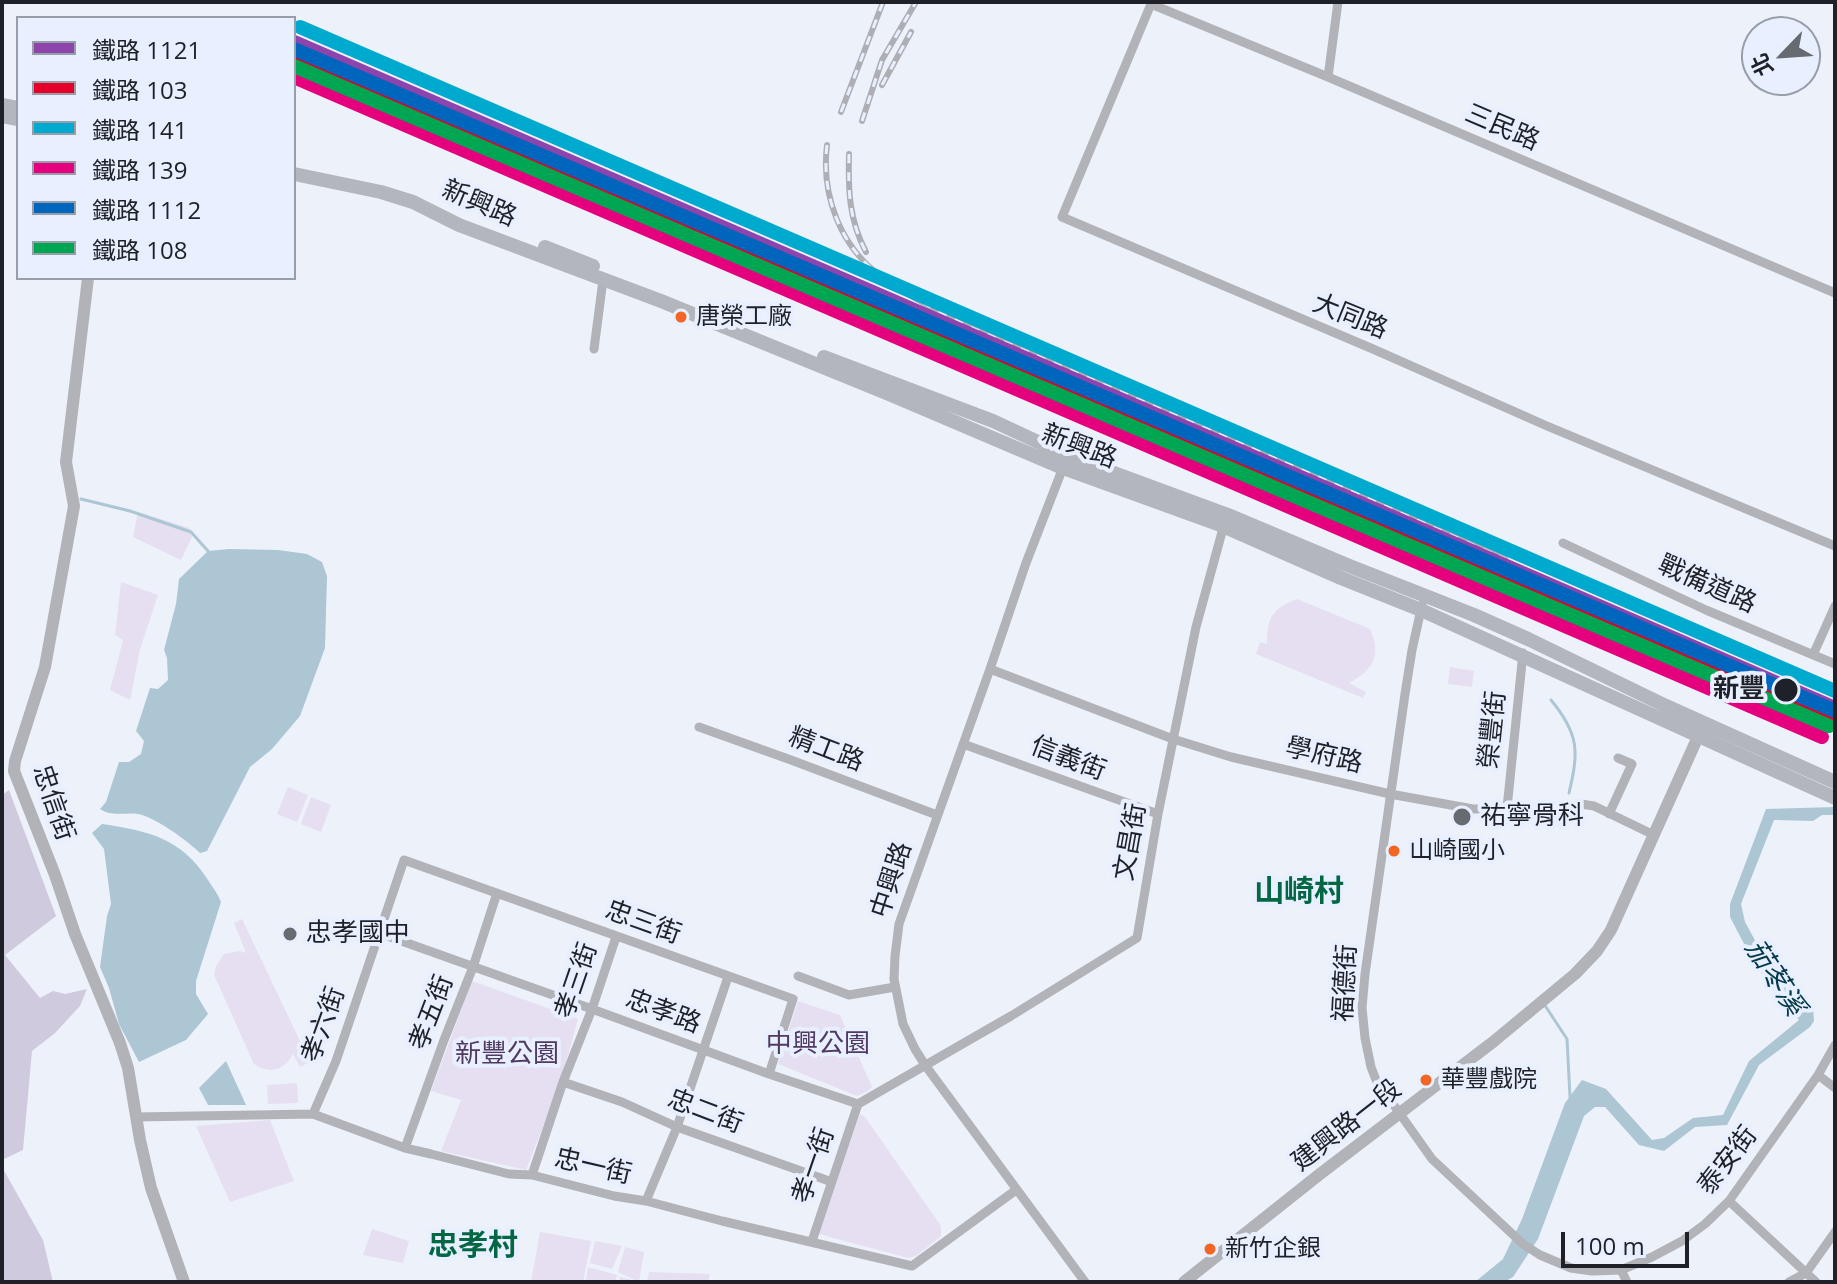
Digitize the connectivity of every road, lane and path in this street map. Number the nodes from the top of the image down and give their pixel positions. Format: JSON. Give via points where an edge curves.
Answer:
{"nodes":[{"id":1,"x":1338,"y":2,"type":"edge"},
{"id":2,"x":1151,"y":4,"type":"joint"},
{"id":3,"x":1328,"y":77,"type":"junction"},
{"id":4,"x":296,"y":167,"type":"edge"},
{"id":5,"x":296,"y":174,"type":"edge"},
{"id":6,"x":88,"y":280,"type":"edge"},
{"id":7,"x":603,"y":280,"type":"junction"},
{"id":8,"x":1835,"y":293,"type":"edge"},
{"id":9,"x":594,"y":349,"type":"dead end"},
{"id":10,"x":1066,"y":462,"type":"junction"},
{"id":11,"x":1226,"y":520,"type":"junction"},
{"id":12,"x":1563,"y":543,"type":"dead end"},
{"id":13,"x":1835,"y":546,"type":"edge"},
{"id":14,"x":1423,"y":603,"type":"junction"},
{"id":15,"x":1835,"y":606,"type":"edge"},
{"id":16,"x":1528,"y":639,"type":"junction"},
{"id":17,"x":1522,"y":655,"type":"junction"},
{"id":18,"x":1813,"y":655,"type":"junction"},
{"id":19,"x":1835,"y":664,"type":"edge"},
{"id":20,"x":990,"y":669,"type":"junction"},
{"id":21,"x":699,"y":727,"type":"dead end"},
{"id":22,"x":1702,"y":729,"type":"junction"},
{"id":23,"x":1173,"y":739,"type":"junction"},
{"id":24,"x":963,"y":744,"type":"junction"},
{"id":25,"x":1618,"y":758,"type":"dead end"},
{"id":26,"x":1835,"y":782,"type":"edge"},
{"id":27,"x":1390,"y":794,"type":"junction"},
{"id":28,"x":1835,"y":798,"type":"edge"},
{"id":29,"x":1507,"y":808,"type":"junction"},
{"id":30,"x":1158,"y":814,"type":"junction"},
{"id":31,"x":1609,"y":814,"type":"junction"},
{"id":32,"x":937,"y":815,"type":"junction"},
{"id":33,"x":1654,"y":835,"type":"junction"},
{"id":34,"x":404,"y":860,"type":"joint"},
{"id":35,"x":497,"y":893,"type":"junction"},
{"id":36,"x":379,"y":933,"type":"junction"},
{"id":37,"x":616,"y":937,"type":"junction"},
{"id":38,"x":473,"y":967,"type":"junction"},
{"id":39,"x":798,"y":976,"type":"dead end"},
{"id":40,"x":728,"y":977,"type":"junction"},
{"id":41,"x":895,"y":987,"type":"junction"},
{"id":42,"x":592,"y":1009,"type":"junction"},
{"id":43,"x":1835,"y":1045,"type":"edge"},
{"id":44,"x":703,"y":1050,"type":"junction"},
{"id":45,"x":925,"y":1065,"type":"junction"},
{"id":46,"x":769,"y":1074,"type":"junction"},
{"id":47,"x":1818,"y":1075,"type":"junction"},
{"id":48,"x":563,"y":1082,"type":"junction"},
{"id":49,"x":1835,"y":1088,"type":"edge"},
{"id":50,"x":858,"y":1104,"type":"junction"},
{"id":51,"x":313,"y":1114,"type":"junction"},
{"id":52,"x":1400,"y":1115,"type":"junction"},
{"id":53,"x":137,"y":1117,"type":"junction"},
{"id":54,"x":677,"y":1127,"type":"junction"},
{"id":55,"x":405,"y":1148,"type":"junction"},
{"id":56,"x":532,"y":1175,"type":"junction"},
{"id":57,"x":832,"y":1182,"type":"junction"},
{"id":58,"x":1016,"y":1190,"type":"junction"},
{"id":59,"x":646,"y":1201,"type":"junction"},
{"id":60,"x":1729,"y":1201,"type":"junction"},
{"id":61,"x":1835,"y":1232,"type":"edge"},
{"id":62,"x":812,"y":1241,"type":"junction"},
{"id":63,"x":1621,"y":1270,"type":"junction"},
{"id":64,"x":1806,"y":1273,"type":"junction"},
{"id":65,"x":184,"y":1282,"type":"edge"},
{"id":66,"x":1085,"y":1282,"type":"edge"},
{"id":67,"x":1184,"y":1282,"type":"edge"},
{"id":68,"x":1627,"y":1282,"type":"edge"},
{"id":69,"x":1789,"y":1282,"type":"edge"},
{"id":70,"x":1816,"y":1282,"type":"edge"}],
"edges":[{"from":1,"to":3,"type":"street"},
{"from":2,"to":3,"type":"street","name":"三民路"},
{"from":2,"to":13,"type":"street","name":"大同路","via":[[1062,217]]},
{"from":3,"to":8,"type":"street","name":"三民路"},
{"from":4,"to":10,"type":"main road","name":"新興路","via":[[405,193],[993,421]]},
{"from":5,"to":7,"type":"main road","name":"新興路","via":[[413,202]]},
{"from":6,"to":53,"type":"street","name":"忠信街","via":[[66,462],[74,506],[45,667],[14,771],[120,1043]]},
{"from":7,"to":9,"type":"street"},
{"from":7,"to":10,"type":"main road","name":"新興路"},
{"from":10,"to":11,"type":"main road","name":"新興路"},
{"from":10,"to":20,"type":"street","name":"中興路"},
{"from":11,"to":14,"type":"main road","name":"新興路","via":[[1341,578]]},
{"from":11,"to":23,"type":"street","name":"文昌街"},
{"from":12,"to":18,"type":"street","name":"戰備道路"},
{"from":14,"to":16,"type":"main road","name":"新興路"},
{"from":14,"to":17,"type":"main road","name":"新興路"},
{"from":14,"to":27,"type":"street","name":"福德街"},
{"from":15,"to":18,"type":"street"},
{"from":16,"to":17,"type":"street","name":"榮豐街"},
{"from":16,"to":22,"type":"main road","name":"新興路"},
{"from":17,"to":22,"type":"main road","name":"新興路"},
{"from":17,"to":29,"type":"street","name":"榮豐街"},
{"from":18,"to":19,"type":"street","name":"戰備道路"},
{"from":20,"to":23,"type":"street","name":"學府路"},
{"from":20,"to":24,"type":"street","name":"中興路"},
{"from":21,"to":32,"type":"street","name":"精工路"},
{"from":22,"to":26,"type":"main road","name":"新興路"},
{"from":22,"to":28,"type":"main road","name":"新興路"},
{"from":22,"to":33,"type":"street","name":"建興路一段"},
{"from":23,"to":27,"type":"street","name":"學府路"},
{"from":23,"to":30,"type":"street","name":"文昌街"},
{"from":24,"to":30,"type":"street","name":"信義街"},
{"from":24,"to":32,"type":"street","name":"中興路"},
{"from":25,"to":31,"type":"street","via":[[1632,764]]},
{"from":27,"to":29,"type":"street","name":"學府路","via":[[1473,809]]},
{"from":27,"to":52,"type":"street","name":"福德街","via":[[1362,1008],[1371,1067]]},
{"from":29,"to":31,"type":"street","name":"學府路","via":[[1581,804]]},
{"from":30,"to":45,"type":"street","name":"文昌街","via":[[1137,938]]},
{"from":31,"to":33,"type":"street","name":"學府路"},
{"from":32,"to":41,"type":"street","name":"中興路","via":[[899,924]]},
{"from":33,"to":52,"type":"street","name":"建興路一段","via":[[1597,951]]},
{"from":34,"to":35,"type":"street","name":"忠三街"},
{"from":34,"to":36,"type":"street","name":"孝六街"},
{"from":35,"to":37,"type":"street","name":"忠三街"},
{"from":35,"to":38,"type":"street","name":"孝五街"},
{"from":36,"to":38,"type":"street","name":"忠孝路"},
{"from":36,"to":51,"type":"street","name":"孝六街"},
{"from":37,"to":40,"type":"street","name":"忠三街"},
{"from":37,"to":42,"type":"street","name":"孝三街"},
{"from":38,"to":42,"type":"street","name":"忠孝路"},
{"from":38,"to":55,"type":"street","name":"孝五街"},
{"from":39,"to":41,"type":"street","via":[[849,995]]},
{"from":40,"to":44,"type":"street"},
{"from":40,"to":46,"type":"street","name":"忠三街","via":[[793,999]]},
{"from":41,"to":45,"type":"street","name":"中興路","via":[[903,1024]]},
{"from":42,"to":44,"type":"street","name":"忠孝路"},
{"from":42,"to":48,"type":"street","name":"孝三街"},
{"from":43,"to":47,"type":"street","name":"泰安街"},
{"from":44,"to":46,"type":"street","name":"忠孝路"},
{"from":44,"to":54,"type":"street"},
{"from":45,"to":50,"type":"street"},
{"from":45,"to":58,"type":"street","name":"中興路"},
{"from":46,"to":50,"type":"street","name":"忠孝路"},
{"from":47,"to":49,"type":"street"},
{"from":47,"to":60,"type":"street","name":"泰安街"},
{"from":48,"to":54,"type":"street","name":"忠二街"},
{"from":48,"to":56,"type":"street","name":"孝三街"},
{"from":50,"to":57,"type":"street","name":"孝一街"},
{"from":51,"to":53,"type":"street","name":"忠一街"},
{"from":51,"to":55,"type":"street","name":"忠一街"},
{"from":52,"to":63,"type":"street","name":"泰安街","via":[[1432,1159],[1540,1255],[1571,1268]]},
{"from":52,"to":67,"type":"street","name":"建興路一段"},
{"from":53,"to":65,"type":"street","name":"忠信街","via":[[151,1188]]},
{"from":54,"to":57,"type":"street","name":"忠二街"},
{"from":54,"to":59,"type":"street"},
{"from":55,"to":56,"type":"street","name":"忠一街"},
{"from":56,"to":59,"type":"street","name":"忠一街"},
{"from":57,"to":62,"type":"street","name":"孝一街"},
{"from":58,"to":62,"type":"street","name":"忠一街","via":[[912,1266]]},
{"from":58,"to":66,"type":"street","name":"中興路"},
{"from":59,"to":62,"type":"street","name":"忠一街"},
{"from":60,"to":63,"type":"street","name":"泰安街","via":[[1682,1241]]},
{"from":60,"to":64,"type":"street"},
{"from":61,"to":64,"type":"street"},
{"from":63,"to":68,"type":"street"},
{"from":64,"to":69,"type":"street"},
{"from":64,"to":70,"type":"street"}]}
